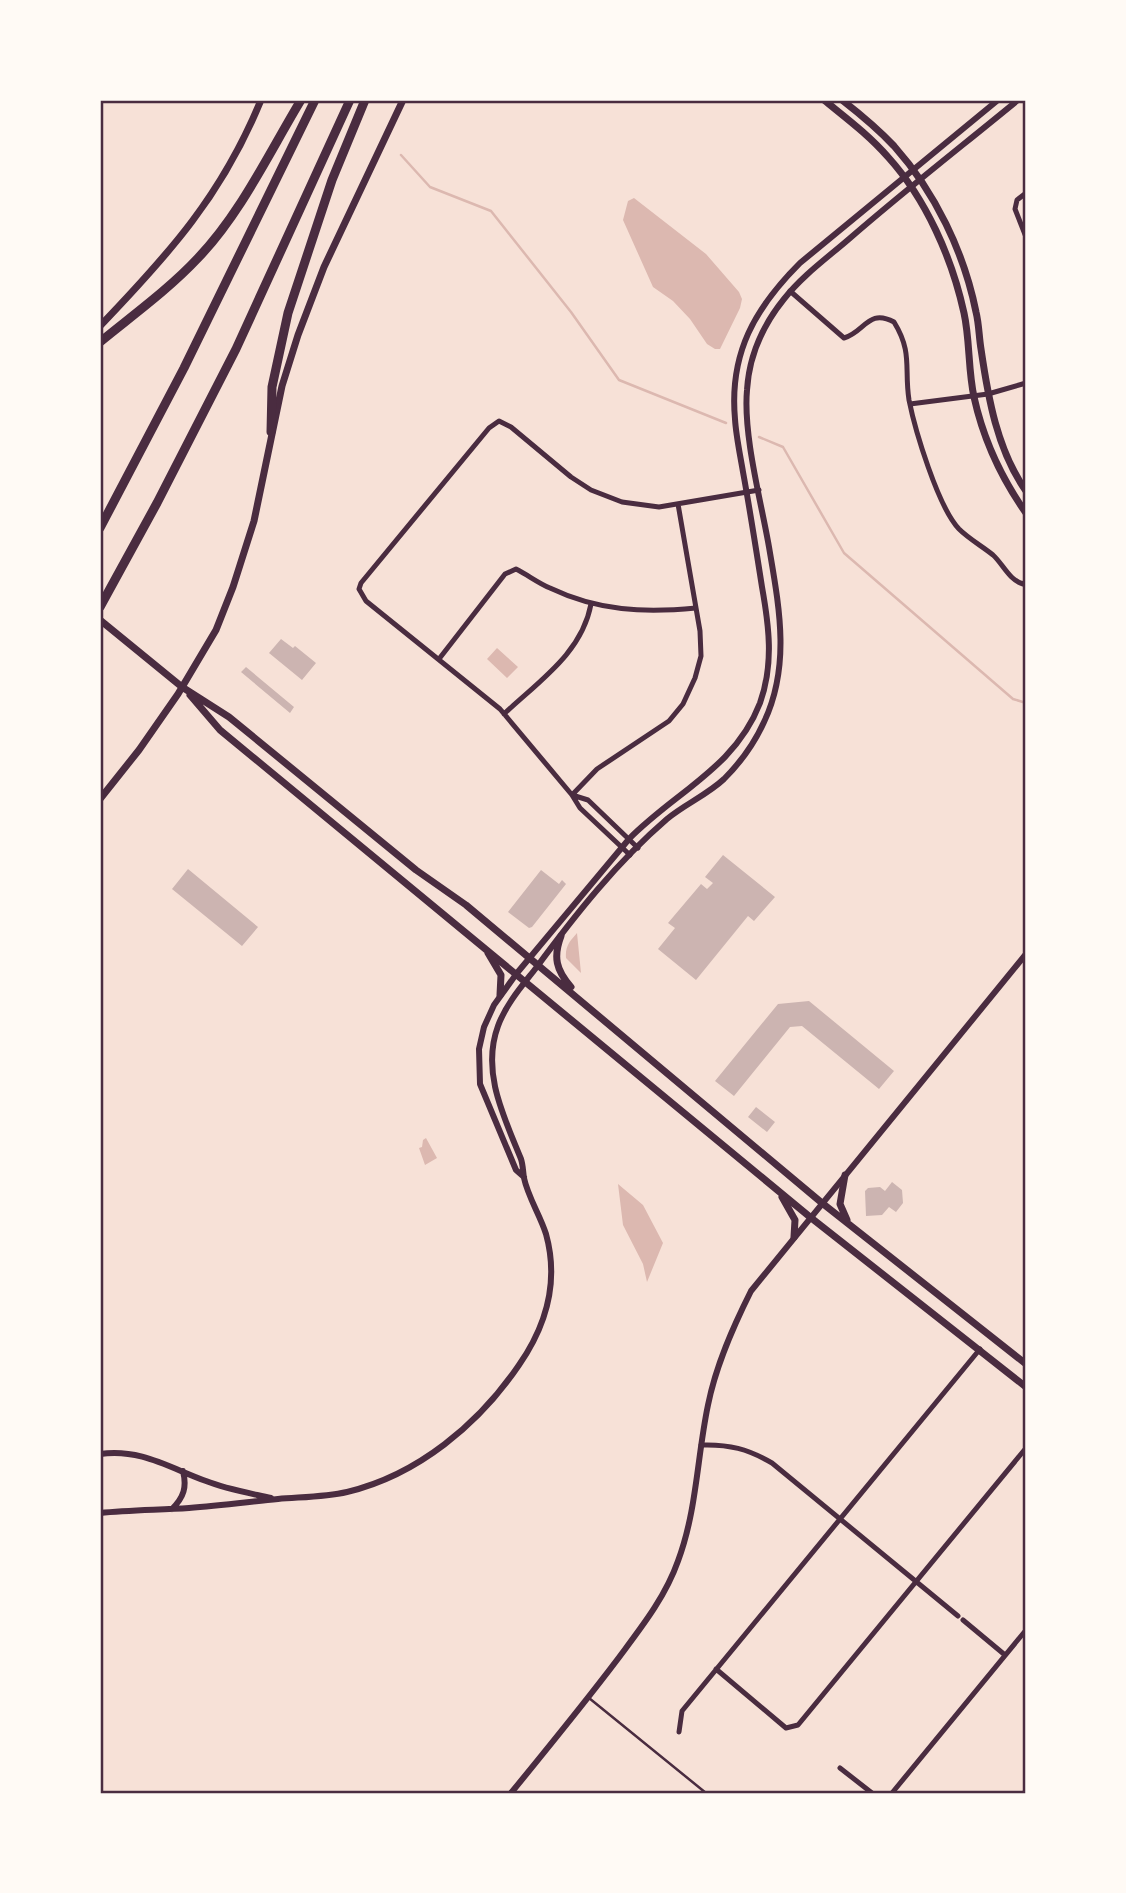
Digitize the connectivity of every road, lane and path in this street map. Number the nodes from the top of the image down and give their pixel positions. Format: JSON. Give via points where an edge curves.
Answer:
{"nodes":[{"id":1,"x":261,"y":100,"type":"edge"},
{"id":2,"x":301,"y":100,"type":"edge"},
{"id":3,"x":314,"y":100,"type":"edge"},
{"id":4,"x":350,"y":100,"type":"edge"},
{"id":5,"x":365,"y":100,"type":"edge"},
{"id":6,"x":403,"y":100,"type":"edge"},
{"id":7,"x":824,"y":100,"type":"edge"},
{"id":8,"x":842,"y":100,"type":"edge"},
{"id":9,"x":998,"y":100,"type":"edge"},
{"id":10,"x":1018,"y":100,"type":"edge"},
{"id":11,"x":913,"y":171,"type":"junction"},
{"id":12,"x":904,"y":178,"type":"junction"},
{"id":13,"x":919,"y":180,"type":"junction"},
{"id":14,"x":910,"y":187,"type":"junction"},
{"id":15,"x":1026,"y":193,"type":"edge"},
{"id":16,"x":1026,"y":237,"type":"edge"},
{"id":17,"x":790,"y":291,"type":"junction"},
{"id":18,"x":100,"y":326,"type":"edge"},
{"id":19,"x":100,"y":342,"type":"edge"},
{"id":20,"x":1026,"y":383,"type":"edge"},
{"id":21,"x":988,"y":394,"type":"junction"},
{"id":22,"x":974,"y":397,"type":"junction"},
{"id":23,"x":910,"y":404,"type":"junction"},
{"id":24,"x":271,"y":432,"type":"junction"},
{"id":25,"x":759,"y":490,"type":"junction"},
{"id":26,"x":1026,"y":491,"type":"edge"},
{"id":27,"x":747,"y":492,"type":"junction"},
{"id":28,"x":678,"y":504,"type":"junction"},
{"id":29,"x":1026,"y":513,"type":"edge"},
{"id":30,"x":100,"y":528,"type":"edge"},
{"id":31,"x":1026,"y":581,"type":"edge"},
{"id":32,"x":591,"y":604,"type":"junction"},
{"id":33,"x":100,"y":607,"type":"edge"},
{"id":34,"x":696,"y":608,"type":"junction"},
{"id":35,"x":100,"y":620,"type":"edge"},
{"id":36,"x":439,"y":659,"type":"junction"},
{"id":37,"x":182,"y":687,"type":"junction"},
{"id":38,"x":504,"y":714,"type":"junction"},
{"id":39,"x":572,"y":795,"type":"junction"},
{"id":40,"x":100,"y":799,"type":"edge"},
{"id":41,"x":349,"y":816,"type":"junction"},
{"id":42,"x":340,"y":828,"type":"junction"},
{"id":43,"x":629,"y":839,"type":"junction"},
{"id":44,"x":622,"y":848,"type":"junction"},
{"id":45,"x":638,"y":848,"type":"junction"},
{"id":46,"x":630,"y":855,"type":"junction"},
{"id":47,"x":561,"y":936,"type":"junction"},
{"id":48,"x":485,"y":946,"type":"junction"},
{"id":49,"x":1026,"y":954,"type":"edge"},
{"id":50,"x":529,"y":957,"type":"junction"},
{"id":51,"x":538,"y":965,"type":"junction"},
{"id":52,"x":517,"y":973,"type":"junction"},
{"id":53,"x":526,"y":981,"type":"junction"},
{"id":54,"x":500,"y":995,"type":"junction"},
{"id":55,"x":590,"y":1008,"type":"junction"},
{"id":56,"x":726,"y":1124,"type":"junction"},
{"id":57,"x":714,"y":1137,"type":"junction"},
{"id":58,"x":845,"y":1175,"type":"junction"},
{"id":59,"x":524,"y":1177,"type":"junction"},
{"id":60,"x":778,"y":1190,"type":"junction"},
{"id":61,"x":822,"y":1203,"type":"junction"},
{"id":62,"x":810,"y":1217,"type":"junction"},
{"id":63,"x":849,"y":1224,"type":"junction"},
{"id":64,"x":794,"y":1237,"type":"junction"},
{"id":65,"x":980,"y":1349,"type":"junction"},
{"id":66,"x":1026,"y":1364,"type":"edge"},
{"id":67,"x":1026,"y":1387,"type":"edge"},
{"id":68,"x":701,"y":1445,"type":"junction"},
{"id":69,"x":1026,"y":1448,"type":"edge"},
{"id":70,"x":100,"y":1454,"type":"edge"},
{"id":71,"x":183,"y":1471,"type":"junction"},
{"id":72,"x":276,"y":1500,"type":"junction"},
{"id":73,"x":172,"y":1509,"type":"junction"},
{"id":74,"x":100,"y":1513,"type":"edge"},
{"id":75,"x":840,"y":1519,"type":"junction"},
{"id":76,"x":917,"y":1582,"type":"junction"},
{"id":77,"x":1026,"y":1630,"type":"edge"},
{"id":78,"x":1005,"y":1655,"type":"junction"},
{"id":79,"x":716,"y":1669,"type":"junction"},
{"id":80,"x":589,"y":1697,"type":"junction"},
{"id":81,"x":679,"y":1732,"type":"dead end"},
{"id":82,"x":840,"y":1768,"type":"dead end"},
{"id":83,"x":511,"y":1793,"type":"edge"},
{"id":84,"x":706,"y":1793,"type":"edge"},
{"id":85,"x":873,"y":1793,"type":"edge"},
{"id":86,"x":892,"y":1793,"type":"edge"}],
"edges":[{"from":1,"to":18,"type":"main road","via":[[195,220]]},
{"from":2,"to":19,"type":"highway","via":[[219,234],[180,277]]},
{"from":3,"to":30,"type":"highway","via":[[184,368]]},
{"from":4,"to":33,"type":"highway","via":[[231,360]]},
{"from":5,"to":24,"type":"highway","via":[[332,180],[288,313],[272,387]]},
{"from":6,"to":24,"type":"main road","via":[[311,298]]},
{"from":7,"to":12,"type":"main road","via":[[871,139]]},
{"from":8,"to":11,"type":"main road","via":[[875,127]]},
{"from":9,"to":11,"type":"street"},
{"from":10,"to":13,"type":"street"},
{"from":11,"to":12,"type":"street"},
{"from":11,"to":13,"type":"main road"},
{"from":12,"to":14,"type":"main road"},
{"from":12,"to":27,"type":"street","via":[[800,263],[751,325],[734,397]]},
{"from":13,"to":14,"type":"street"},
{"from":13,"to":21,"type":"main road","via":[[949,230],[970,283]]},
{"from":14,"to":17,"type":"street"},
{"from":14,"to":22,"type":"main road","via":[[956,279]]},
{"from":15,"to":16,"type":"street","via":[[1015,209]]},
{"from":17,"to":23,"type":"street","via":[[844,338],[877,317],[894,322],[905,342]]},
{"from":17,"to":25,"type":"street","via":[[760,338],[746,393]]},
{"from":20,"to":21,"type":"street"},
{"from":21,"to":22,"type":"street"},
{"from":21,"to":26,"type":"main road","via":[[1003,445]]},
{"from":22,"to":23,"type":"street"},
{"from":22,"to":29,"type":"main road","via":[[988,442]]},
{"from":23,"to":31,"type":"street","via":[[932,475],[957,527],[994,557],[1015,582]]},
{"from":24,"to":37,"type":"main road","via":[[254,521],[233,587],[216,630]]},
{"from":25,"to":27,"type":"street"},
{"from":25,"to":45,"type":"street","via":[[779,604],[781,660],[774,697],[764,724],[724,779],[670,817]]},
{"from":27,"to":28,"type":"street"},
{"from":27,"to":43,"type":"street","via":[[769,629],[769,666],[760,702],[729,755]]},
{"from":28,"to":34,"type":"street"},
{"from":28,"to":36,"type":"street","via":[[659,507],[622,502],[591,490],[499,421],[359,589],[366,601]]},
{"from":32,"to":34,"type":"street","via":[[632,611]]},
{"from":32,"to":36,"type":"street","via":[[512,570]]},
{"from":32,"to":38,"type":"street","via":[[573,648]]},
{"from":34,"to":39,"type":"street","via":[[701,656],[682,704],[669,721],[597,769]]},
{"from":35,"to":37,"type":"main road"},
{"from":36,"to":38,"type":"street"},
{"from":37,"to":40,"type":"main road"},
{"from":37,"to":41,"type":"main road","via":[[229,717]]},
{"from":37,"to":42,"type":"main road","via":[[220,730]]},
{"from":38,"to":39,"type":"street"},
{"from":39,"to":43,"type":"street","via":[[587,800]]},
{"from":39,"to":44,"type":"street"},
{"from":41,"to":42,"type":"main road"},
{"from":41,"to":50,"type":"main road"},
{"from":42,"to":48,"type":"main road"},
{"from":43,"to":44,"type":"street"},
{"from":43,"to":45,"type":"street"},
{"from":44,"to":46,"type":"street"},
{"from":44,"to":50,"type":"street"},
{"from":45,"to":46,"type":"street"},
{"from":46,"to":47,"type":"street"},
{"from":47,"to":51,"type":"street"},
{"from":47,"to":55,"type":"main road","via":[[555,951],[558,970]]},
{"from":48,"to":52,"type":"main road"},
{"from":48,"to":54,"type":"main road","via":[[501,975]]},
{"from":49,"to":58,"type":"street"},
{"from":50,"to":51,"type":"main road"},
{"from":50,"to":52,"type":"street"},
{"from":51,"to":53,"type":"street"},
{"from":51,"to":55,"type":"main road"},
{"from":52,"to":53,"type":"main road"},
{"from":52,"to":54,"type":"street"},
{"from":53,"to":57,"type":"main road"},
{"from":53,"to":59,"type":"street","via":[[499,1024],[491,1051],[494,1083]]},
{"from":54,"to":59,"type":"street","via":[[480,1038],[480,1084],[516,1170]]},
{"from":55,"to":56,"type":"main road"},
{"from":56,"to":57,"type":"main road"},
{"from":56,"to":61,"type":"main road"},
{"from":57,"to":60,"type":"main road"},
{"from":58,"to":61,"type":"street"},
{"from":58,"to":63,"type":"main road","via":[[840,1204]]},
{"from":59,"to":72,"type":"street","via":[[545,1233],[551,1279],[547,1312],[510,1379],[462,1430],[417,1464],[344,1493]]},
{"from":60,"to":62,"type":"main road"},
{"from":60,"to":64,"type":"main road","via":[[792,1213]]},
{"from":61,"to":62,"type":"street"},
{"from":61,"to":63,"type":"main road"},
{"from":62,"to":64,"type":"street"},
{"from":62,"to":65,"type":"main road"},
{"from":63,"to":66,"type":"main road"},
{"from":64,"to":68,"type":"street","via":[[751,1291],[737,1317],[714,1382]]},
{"from":65,"to":67,"type":"main road"},
{"from":65,"to":75,"type":"street"},
{"from":68,"to":75,"type":"street","via":[[725,1444],[755,1453]]},
{"from":68,"to":80,"type":"street","via":[[690,1527],[677,1564],[661,1598]]},
{"from":69,"to":76,"type":"street"},
{"from":70,"to":71,"type":"street","via":[[133,1455]]},
{"from":71,"to":72,"type":"street"},
{"from":71,"to":73,"type":"street","via":[[184,1493]]},
{"from":72,"to":73,"type":"street"},
{"from":73,"to":74,"type":"street"},
{"from":75,"to":76,"type":"street"},
{"from":75,"to":79,"type":"street"},
{"from":76,"to":78,"type":"street"},
{"from":76,"to":79,"type":"street","via":[[805,1718],[791,1728]]},
{"from":77,"to":78,"type":"street"},
{"from":78,"to":86,"type":"street"},
{"from":79,"to":81,"type":"street","via":[[682,1711]]},
{"from":80,"to":83,"type":"street"},
{"from":80,"to":84,"type":"lane"},
{"from":82,"to":85,"type":"street"}]}
